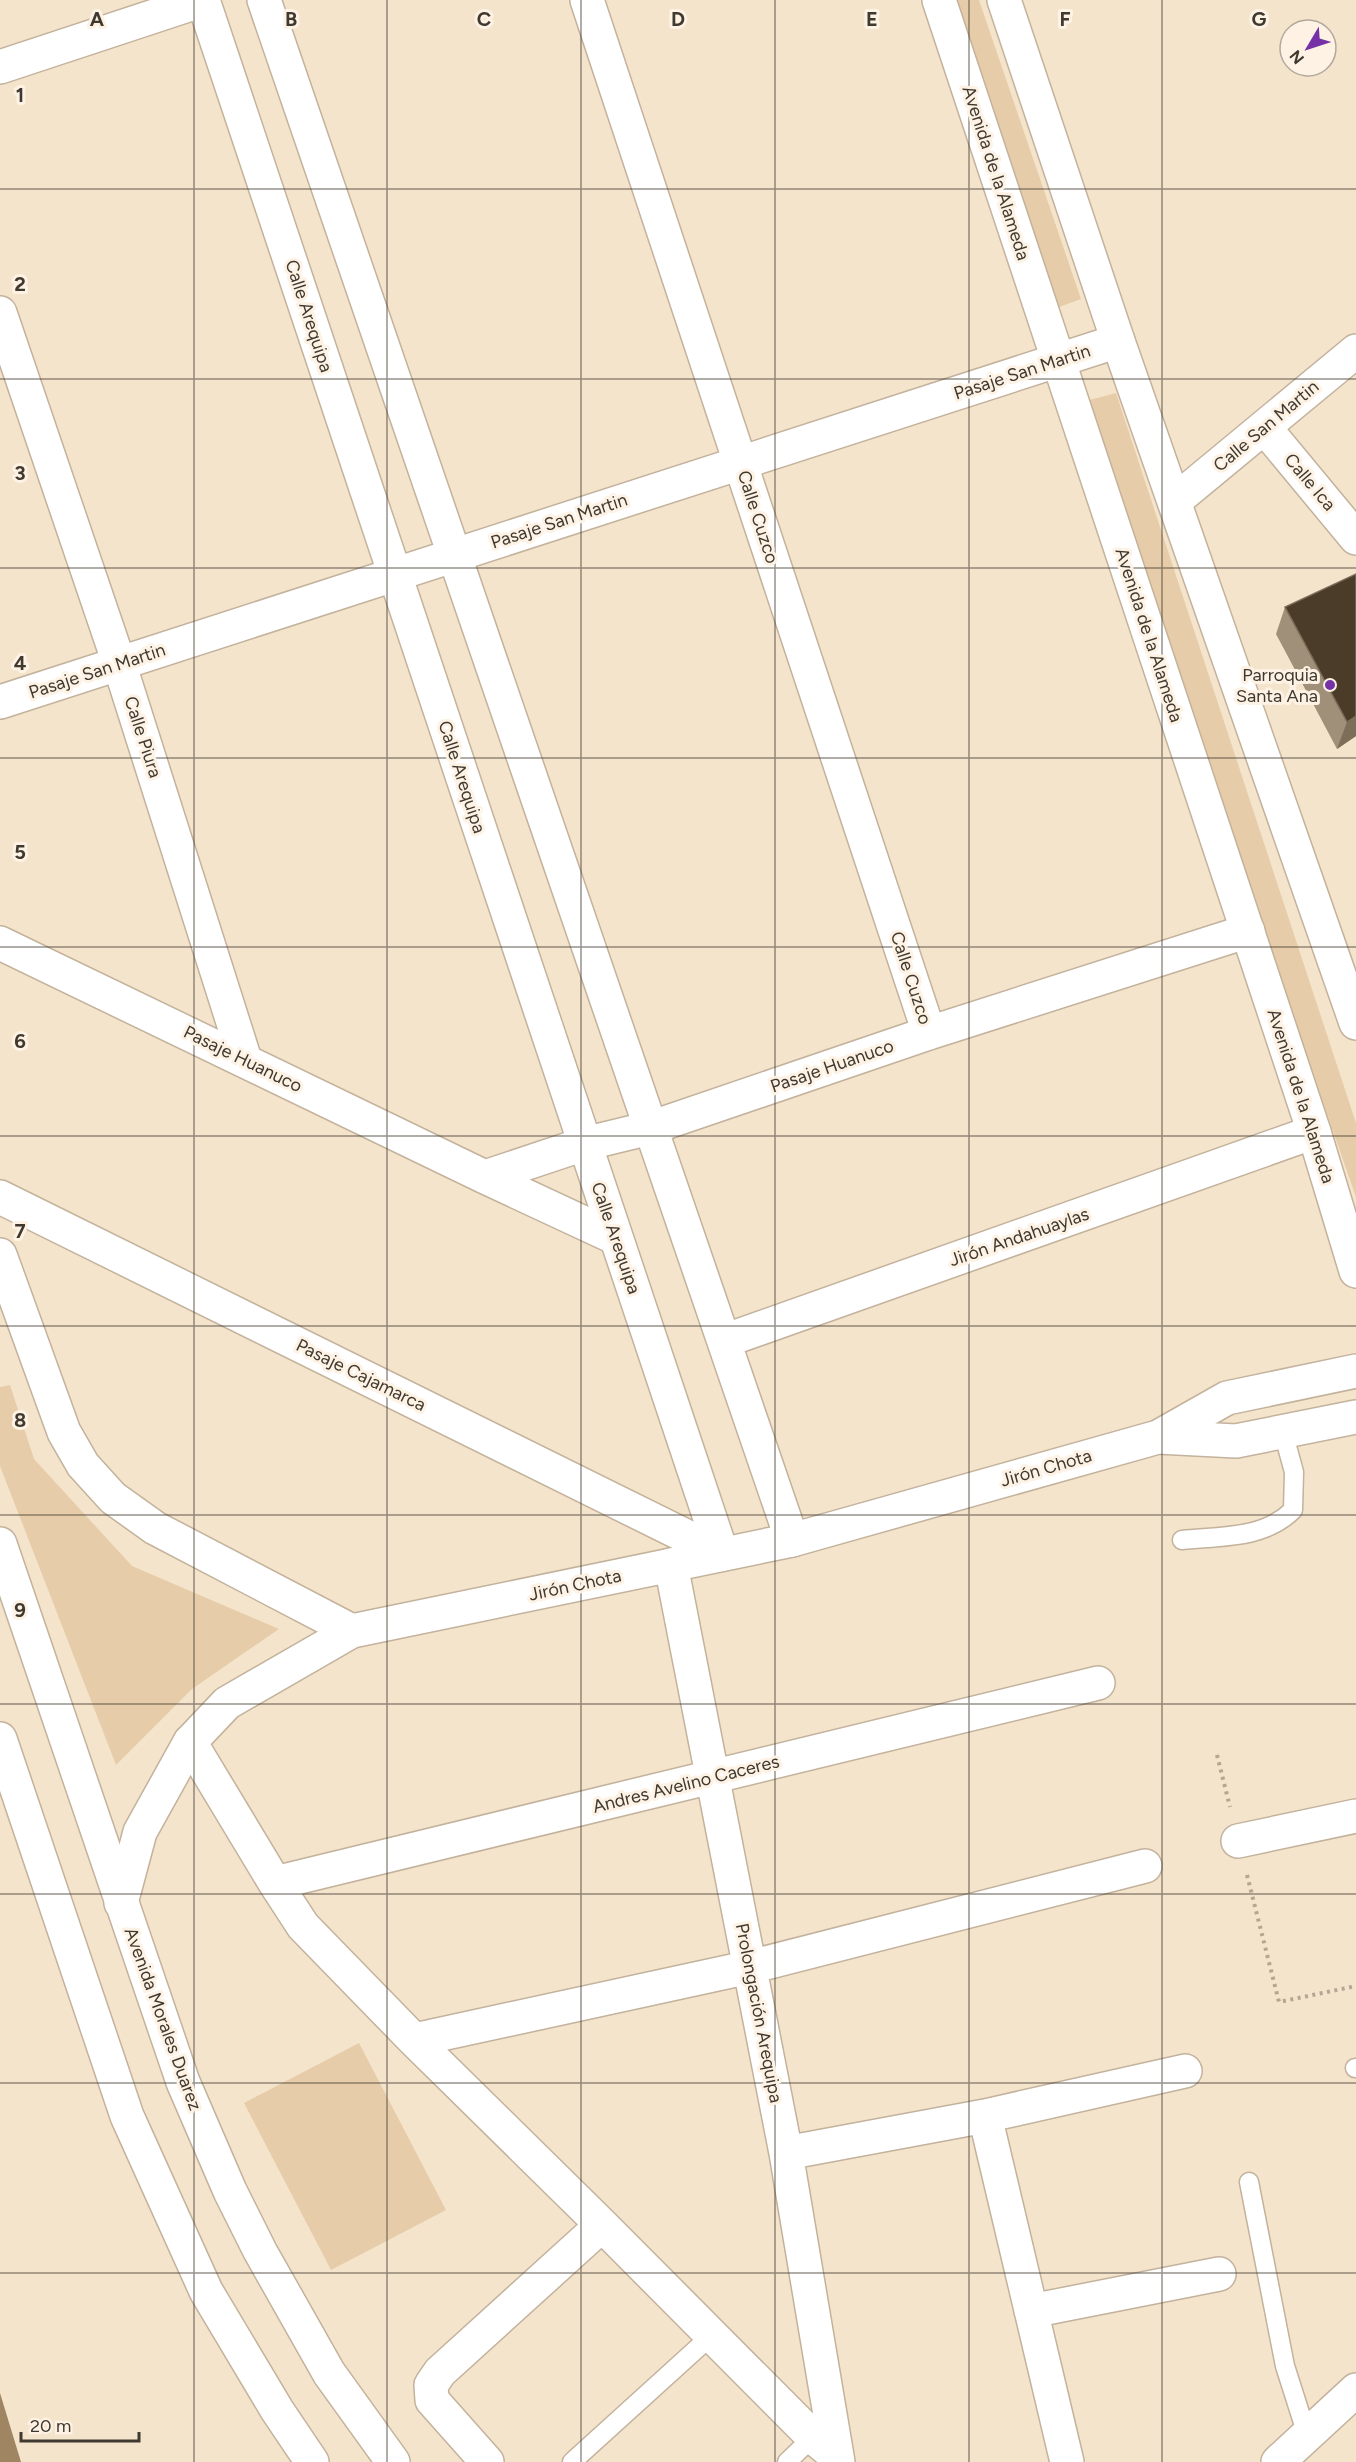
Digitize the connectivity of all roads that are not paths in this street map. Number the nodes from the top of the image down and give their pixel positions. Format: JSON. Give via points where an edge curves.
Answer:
{"nodes":[{"id":1,"x":203,"y":0,"type":"edge"},
{"id":2,"x":264,"y":0,"type":"edge"},
{"id":3,"x":587,"y":0,"type":"edge"},
{"id":4,"x":939,"y":0,"type":"edge"},
{"id":5,"x":1004,"y":0,"type":"edge"},
{"id":6,"x":0,"y":67,"type":"edge"},
{"id":7,"x":0,"y":313,"type":"edge"},
{"id":8,"x":1118,"y":341,"type":"junction"},
{"id":9,"x":1356,"y":351,"type":"edge"},
{"id":10,"x":1058,"y":360,"type":"junction"},
{"id":11,"x":1264,"y":427,"type":"junction"},
{"id":12,"x":740,"y":463,"type":"junction"},
{"id":13,"x":1176,"y":500,"type":"junction"},
{"id":14,"x":1356,"y":538,"type":"edge"},
{"id":15,"x":454,"y":555,"type":"junction"},
{"id":16,"x":395,"y":574,"type":"junction"},
{"id":17,"x":119,"y":663,"type":"junction"},
{"id":18,"x":0,"y":702,"type":"edge"},
{"id":19,"x":1248,"y":931,"type":"junction"},
{"id":20,"x":0,"y":943,"type":"edge"},
{"id":21,"x":1356,"y":1023,"type":"edge"},
{"id":22,"x":929,"y":1033,"type":"junction"},
{"id":23,"x":245,"y":1060,"type":"junction"},
{"id":24,"x":650,"y":1128,"type":"junction"},
{"id":25,"x":1314,"y":1132,"type":"junction"},
{"id":26,"x":584,"y":1144,"type":"junction"},
{"id":27,"x":485,"y":1177,"type":"junction"},
{"id":28,"x":0,"y":1197,"type":"edge"},
{"id":29,"x":616,"y":1238,"type":"junction"},
{"id":30,"x":0,"y":1255,"type":"edge"},
{"id":31,"x":1356,"y":1271,"type":"edge"},
{"id":32,"x":724,"y":1341,"type":"junction"},
{"id":33,"x":1356,"y":1371,"type":"edge"},
{"id":34,"x":1356,"y":1417,"type":"edge"},
{"id":35,"x":1283,"y":1432,"type":"junction"},
{"id":36,"x":1158,"y":1437,"type":"junction"},
{"id":37,"x":792,"y":1540,"type":"junction"},
{"id":38,"x":1182,"y":1540,"type":"dead end"},
{"id":39,"x":0,"y":1544,"type":"edge"},
{"id":40,"x":722,"y":1554,"type":"junction"},
{"id":41,"x":672,"y":1565,"type":"junction"},
{"id":42,"x":352,"y":1631,"type":"junction"},
{"id":43,"x":1098,"y":1683,"type":"dead end"},
{"id":44,"x":0,"y":1739,"type":"edge"},
{"id":45,"x":189,"y":1742,"type":"junction"},
{"id":46,"x":712,"y":1778,"type":"junction"},
{"id":47,"x":1356,"y":1816,"type":"edge"},
{"id":48,"x":1238,"y":1841,"type":"dead end"},
{"id":49,"x":1145,"y":1866,"type":"dead end"},
{"id":50,"x":274,"y":1883,"type":"junction"},
{"id":51,"x":121,"y":1902,"type":"junction"},
{"id":52,"x":750,"y":1967,"type":"junction"},
{"id":53,"x":414,"y":2040,"type":"junction"},
{"id":54,"x":1185,"y":2071,"type":"dead end"},
{"id":55,"x":985,"y":2116,"type":"junction"},
{"id":56,"x":786,"y":2153,"type":"junction"},
{"id":57,"x":1248,"y":2182,"type":"dead end"},
{"id":58,"x":602,"y":2225,"type":"junction"},
{"id":59,"x":1219,"y":2274,"type":"dead end"},
{"id":60,"x":1031,"y":2311,"type":"junction"},
{"id":61,"x":712,"y":2335,"type":"junction"},
{"id":62,"x":1356,"y":2390,"type":"edge"},
{"id":63,"x":1307,"y":2435,"type":"junction"},
{"id":64,"x":829,"y":2452,"type":"edge"},
{"id":65,"x":312,"y":2462,"type":"edge"},
{"id":66,"x":393,"y":2462,"type":"edge"},
{"id":67,"x":487,"y":2462,"type":"edge"},
{"id":68,"x":572,"y":2462,"type":"edge"},
{"id":69,"x":787,"y":2462,"type":"edge"},
{"id":70,"x":1067,"y":2462,"type":"edge"},
{"id":71,"x":1278,"y":2462,"type":"edge"}],
"edges":[{"from":1,"to":6,"type":"main road"},
{"from":1,"to":16,"type":"main road","name":"Calle Arequipa"},
{"from":2,"to":15,"type":"main road"},
{"from":3,"to":12,"type":"main road","name":"Calle Cuzco"},
{"from":4,"to":10,"type":"main road","name":"Avenida de la Alameda"},
{"from":5,"to":8,"type":"main road"},
{"from":7,"to":17,"type":"main road","name":"Calle Piura"},
{"from":8,"to":10,"type":"main road","name":"Pasaje San Martin"},
{"from":8,"to":13,"type":"main road"},
{"from":9,"to":11,"type":"main road","name":"Calle San Martin"},
{"from":10,"to":12,"type":"main road","name":"Pasaje San Martin"},
{"from":10,"to":19,"type":"main road","name":"Avenida de la Alameda"},
{"from":11,"to":13,"type":"main road","name":"Calle San Martin"},
{"from":11,"to":14,"type":"main road","name":"Calle Ica"},
{"from":12,"to":15,"type":"main road","name":"Pasaje San Martin"},
{"from":12,"to":22,"type":"main road","name":"Calle Cuzco"},
{"from":13,"to":21,"type":"main road"},
{"from":15,"to":16,"type":"main road","name":"Pasaje San Martin"},
{"from":15,"to":24,"type":"main road"},
{"from":16,"to":17,"type":"main road","name":"Pasaje San Martin"},
{"from":16,"to":26,"type":"main road","name":"Calle Arequipa"},
{"from":17,"to":18,"type":"main road","name":"Pasaje San Martin"},
{"from":17,"to":23,"type":"main road","name":"Calle Piura"},
{"from":19,"to":22,"type":"main road","name":"Pasaje Huanuco"},
{"from":19,"to":25,"type":"main road","name":"Avenida de la Alameda"},
{"from":20,"to":23,"type":"main road","name":"Pasaje Huanuco"},
{"from":22,"to":24,"type":"main road","name":"Pasaje Huanuco"},
{"from":23,"to":27,"type":"main road","name":"Pasaje Huanuco"},
{"from":24,"to":26,"type":"main road","name":"Pasaje Huanuco"},
{"from":24,"to":32,"type":"main road"},
{"from":25,"to":31,"type":"main road","name":"Avenida de la Alameda"},
{"from":25,"to":32,"type":"main road","name":"Jirón Andahuaylas"},
{"from":26,"to":27,"type":"main road","name":"Pasaje Huanuco"},
{"from":26,"to":29,"type":"main road","name":"Calle Arequipa"},
{"from":27,"to":29,"type":"main road","name":"Pasaje Huanuco"},
{"from":28,"to":40,"type":"main road","name":"Pasaje Cajamarca"},
{"from":29,"to":40,"type":"main road","name":"Calle Arequipa"},
{"from":30,"to":42,"type":"main road","via":[[64,1432],[84,1465],[113,1498],[155,1528]]},
{"from":32,"to":37,"type":"main road"},
{"from":33,"to":36,"type":"main road","name":"Jirón Chota","via":[[1227,1398]]},
{"from":34,"to":35,"type":"main road","name":"Jirón Chota"},
{"from":35,"to":36,"type":"main road","name":"Jirón Chota","via":[[1236,1441]]},
{"from":35,"to":38,"type":"lane","via":[[1294,1472],[1293,1510],[1282,1521],[1257,1533]]},
{"from":36,"to":37,"type":"main road","name":"Jirón Chota"},
{"from":37,"to":40,"type":"main road","name":"Jirón Chota"},
{"from":39,"to":51,"type":"main road","name":"Avenida Morales Duarez"},
{"from":40,"to":41,"type":"main road","name":"Jirón Chota"},
{"from":41,"to":42,"type":"main road","name":"Jirón Chota"},
{"from":41,"to":46,"type":"main road","name":"Prolongación Arequipa"},
{"from":42,"to":45,"type":"main road","name":"Jirón Chota","via":[[227,1703]]},
{"from":43,"to":46,"type":"main road","name":"Andres Avelino Caceres"},
{"from":44,"to":65,"type":"main road","via":[[126,2116],[206,2291]]},
{"from":45,"to":50,"type":"main road"},
{"from":45,"to":51,"type":"main road","name":"Jirón Chota","via":[[140,1832]]},
{"from":46,"to":50,"type":"main road","name":"Andres Avelino Caceres"},
{"from":46,"to":52,"type":"main road","name":"Prolongación Arequipa"},
{"from":47,"to":48,"type":"main road"},
{"from":49,"to":52,"type":"main road"},
{"from":50,"to":53,"type":"main road","via":[[303,1926]]},
{"from":51,"to":66,"type":"main road","name":"Avenida Morales Duarez","via":[[183,2082],[230,2191],[329,2373]]},
{"from":52,"to":53,"type":"main road"},
{"from":52,"to":56,"type":"main road","name":"Prolongación Arequipa"},
{"from":53,"to":58,"type":"main road"},
{"from":54,"to":55,"type":"main road"},
{"from":55,"to":56,"type":"main road"},
{"from":55,"to":60,"type":"main road"},
{"from":56,"to":64,"type":"main road","name":"Prolongación Arequipa"},
{"from":57,"to":63,"type":"lane","via":[[1285,2366]]},
{"from":58,"to":61,"type":"main road"},
{"from":58,"to":67,"type":"main road","via":[[440,2372],[431,2385],[432,2400]]},
{"from":59,"to":60,"type":"main road"},
{"from":60,"to":70,"type":"main road"},
{"from":61,"to":64,"type":"main road"},
{"from":61,"to":68,"type":"lane"},
{"from":62,"to":63,"type":"main road"},
{"from":63,"to":71,"type":"main road"},
{"from":64,"to":69,"type":"lane"}]}
